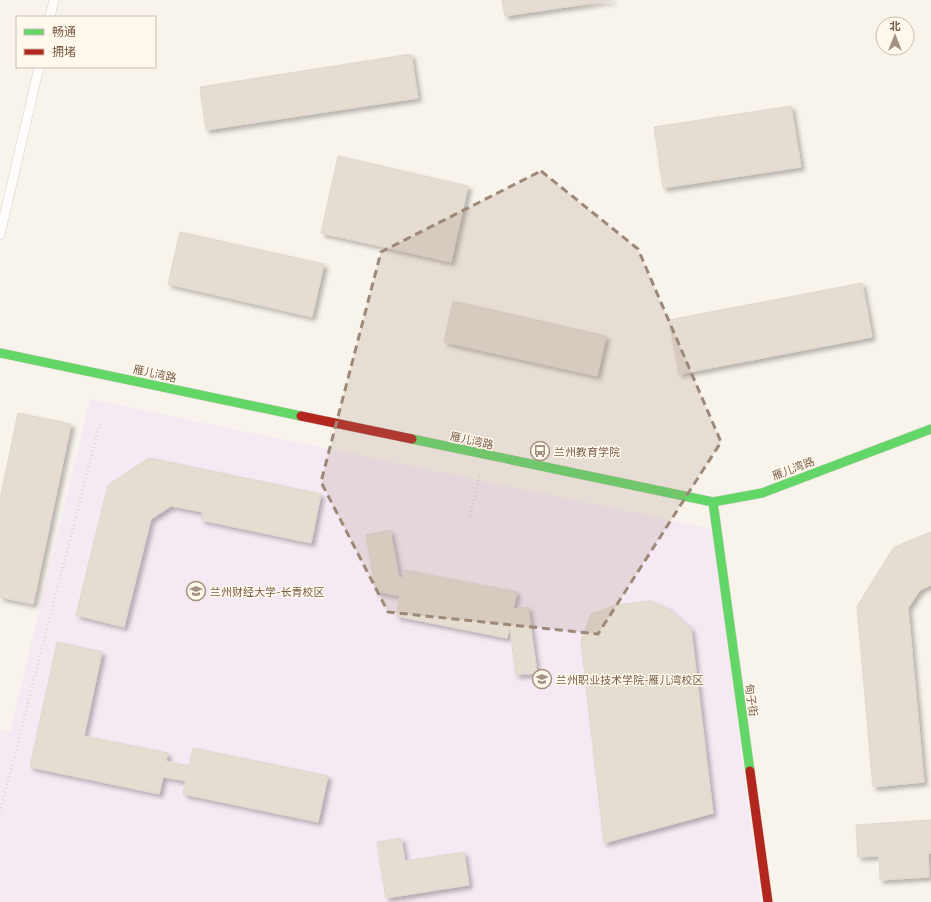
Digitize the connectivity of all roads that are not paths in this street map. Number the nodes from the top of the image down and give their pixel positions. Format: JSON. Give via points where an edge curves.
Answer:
{"nodes":[{"id":1,"x":54,"y":0,"type":"edge"},
{"id":2,"x":50,"y":16,"type":"edge"},
{"id":3,"x":39,"y":68,"type":"edge"},
{"id":4,"x":0,"y":235,"type":"edge"},
{"id":5,"x":0,"y":352,"type":"edge"},
{"id":6,"x":931,"y":428,"type":"edge"},
{"id":7,"x":713,"y":502,"type":"junction"},
{"id":8,"x":768,"y":902,"type":"edge"}],
"edges":[{"from":1,"to":2,"type":"lane"},
{"from":3,"to":4,"type":"lane"},
{"from":5,"to":7,"type":"main road","name":"雁儿湾路"},
{"from":6,"to":7,"type":"main road","name":"雁儿湾路","via":[[762,493]]},
{"from":7,"to":8,"type":"main road","name":"甸子街"}]}
